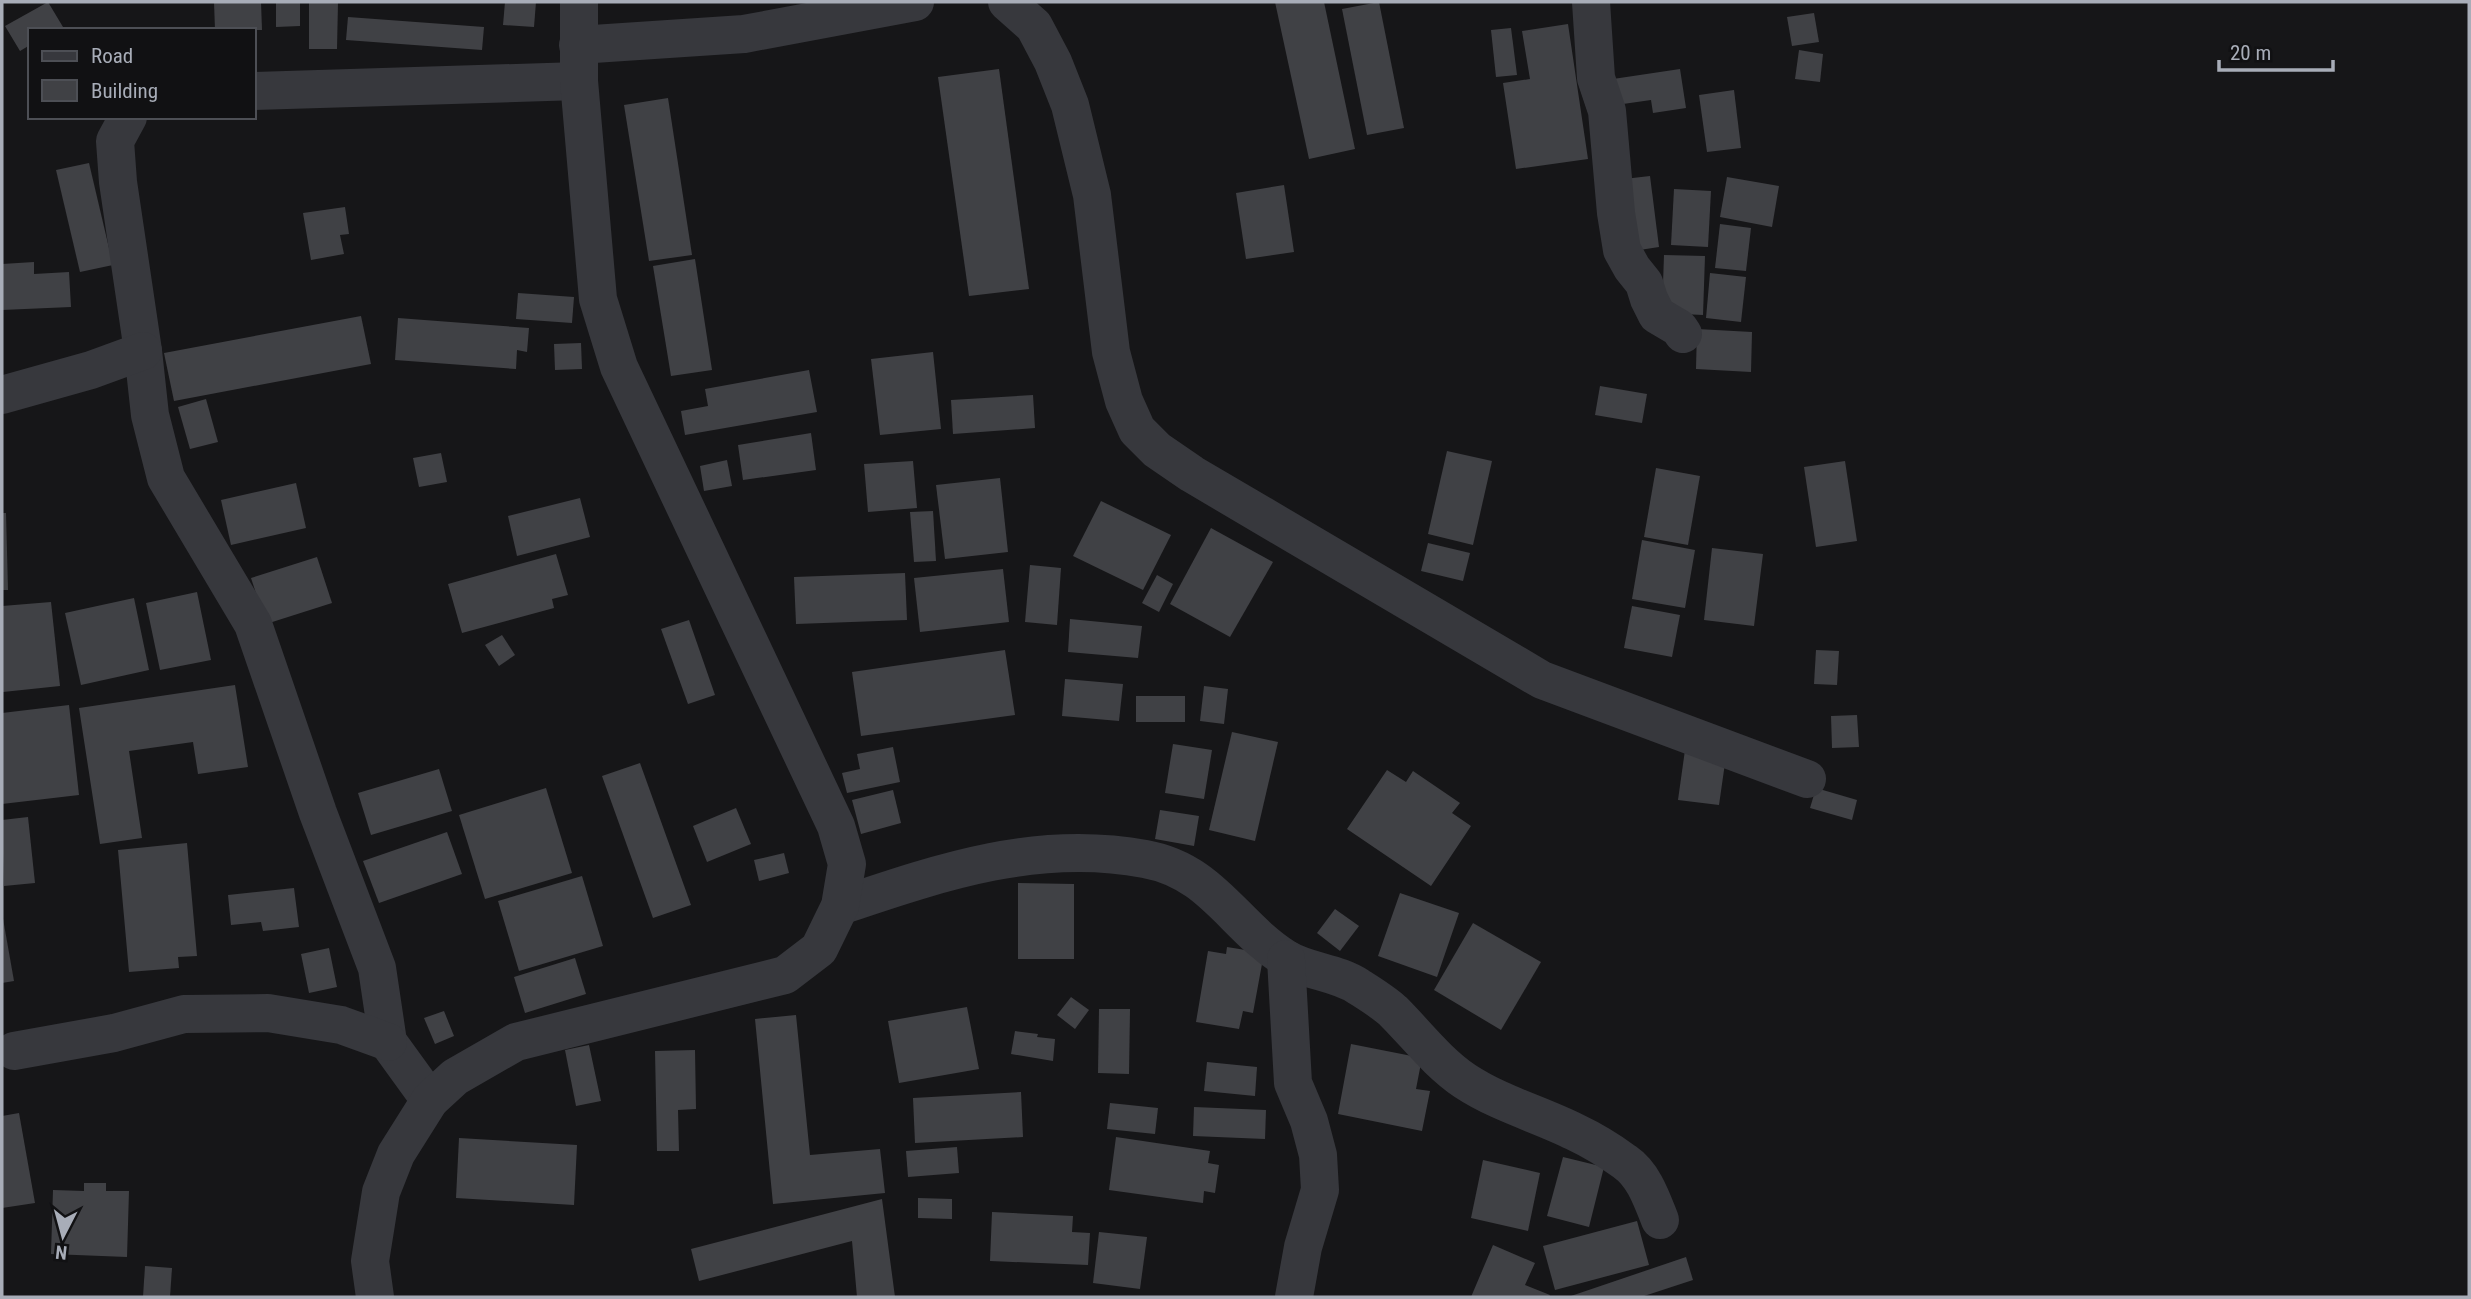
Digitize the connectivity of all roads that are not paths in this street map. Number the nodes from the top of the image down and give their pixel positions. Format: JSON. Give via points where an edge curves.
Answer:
{"nodes":[{"id":1,"x":579,"y":2,"type":"edge"},
{"id":2,"x":915,"y":2,"type":"edge"},
{"id":3,"x":1007,"y":2,"type":"edge"},
{"id":4,"x":1591,"y":2,"type":"edge"},
{"id":5,"x":578,"y":63,"type":"junction"},
{"id":6,"x":256,"y":91,"type":"edge"},
{"id":7,"x":127,"y":119,"type":"edge"},
{"id":8,"x":1683,"y":334,"type":"dead end"},
{"id":9,"x":143,"y":351,"type":"junction"},
{"id":10,"x":2,"y":395,"type":"edge"},
{"id":11,"x":1807,"y":779,"type":"dead end"},
{"id":12,"x":841,"y":906,"type":"junction"},
{"id":13,"x":1286,"y":959,"type":"junction"},
{"id":14,"x":388,"y":1042,"type":"junction"},
{"id":15,"x":14,"y":1051,"type":"dead end"},
{"id":16,"x":430,"y":1100,"type":"junction"},
{"id":17,"x":1660,"y":1220,"type":"dead end"},
{"id":18,"x":375,"y":1297,"type":"edge"},
{"id":19,"x":1294,"y":1297,"type":"edge"}],
"edges":[{"from":1,"to":5,"type":"street"},
{"from":2,"to":5,"type":"street"},
{"from":3,"to":11,"type":"street","via":[[1034,26],[1070,104],[1092,195],[1111,352],[1137,430],[1157,450],[1542,680]]},
{"from":4,"to":8,"type":"street","via":[[1596,78],[1607,111],[1622,250],[1644,283],[1657,315]]},
{"from":5,"to":6,"type":"street"},
{"from":5,"to":12,"type":"street","via":[[598,299],[618,367],[836,826],[847,864]]},
{"from":7,"to":9,"type":"street","via":[[115,141]]},
{"from":9,"to":10,"type":"street"},
{"from":9,"to":14,"type":"street","via":[[150,415],[166,478],[253,624],[377,968]]},
{"from":12,"to":13,"type":"street","via":[[937,873],[996,860],[1095,851],[1178,869],[1204,884]]},
{"from":12,"to":16,"type":"street","via":[[819,949],[785,975],[516,1042],[455,1077]]},
{"from":13,"to":17,"type":"street","via":[[1354,984],[1391,1009],[1436,1058],[1466,1081],[1522,1111],[1576,1132],[1628,1164],[1648,1190]]},
{"from":13,"to":19,"type":"street","via":[[1293,1083],[1318,1155],[1320,1190]]},
{"from":14,"to":15,"type":"street","via":[[341,1024],[268,1013],[184,1014],[114,1033]]},
{"from":14,"to":16,"type":"street"},
{"from":16,"to":18,"type":"street","via":[[396,1154],[381,1192],[370,1261]]}]}
